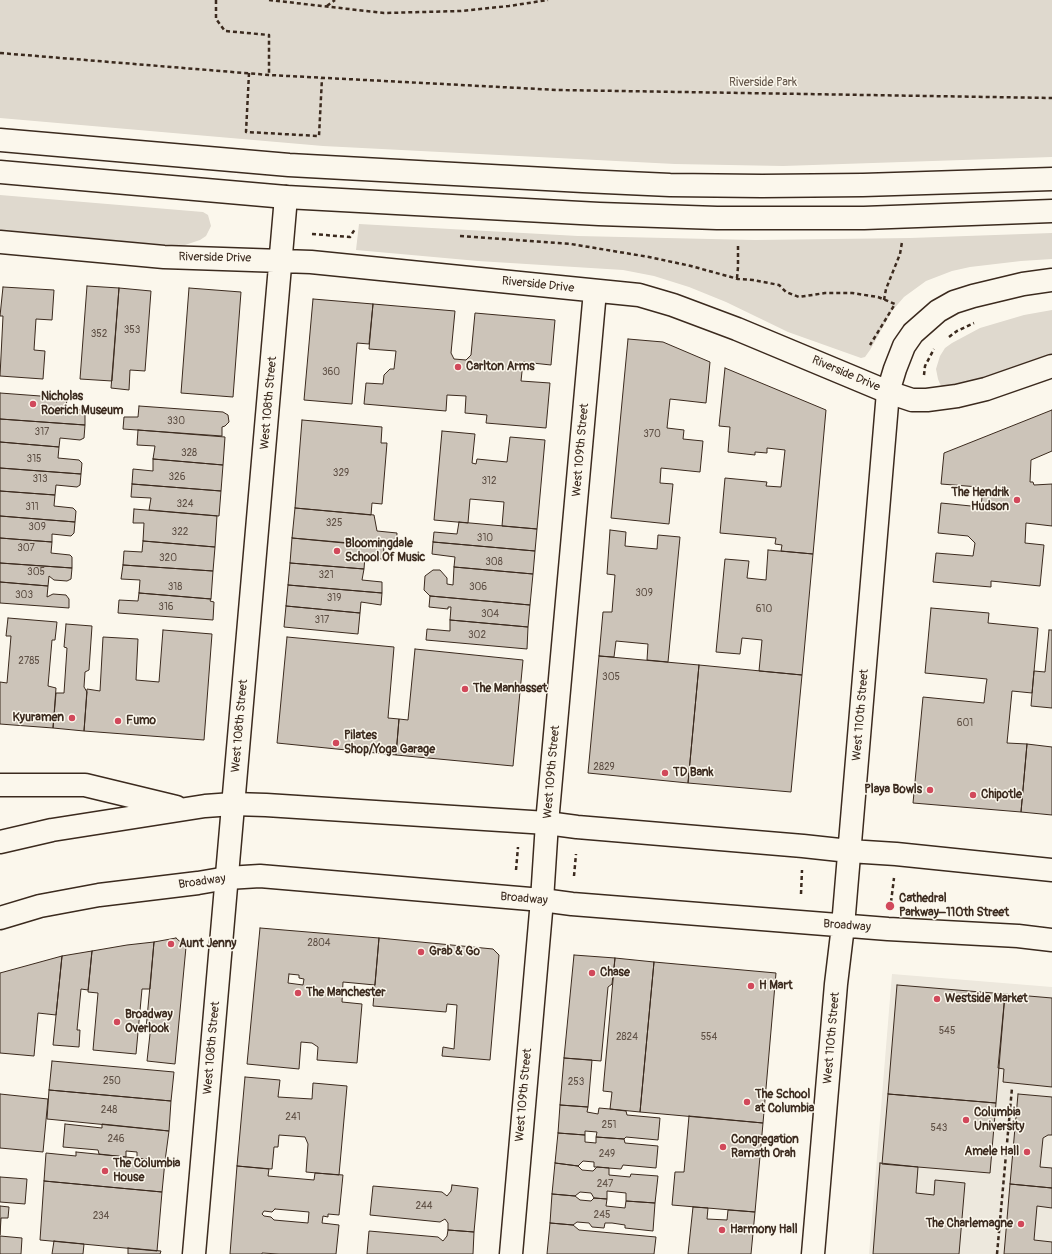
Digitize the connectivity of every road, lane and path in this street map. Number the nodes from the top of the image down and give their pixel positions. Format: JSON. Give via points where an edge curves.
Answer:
{"nodes":[{"id":1,"x":216,"y":0,"type":"edge"},
{"id":2,"x":269,"y":0,"type":"edge"},
{"id":3,"x":335,"y":0,"type":"edge"},
{"id":4,"x":548,"y":0,"type":"edge"},
{"id":5,"x":327,"y":6,"type":"junction"},
{"id":6,"x":0,"y":53,"type":"edge"},
{"id":7,"x":249,"y":73,"type":"junction"},
{"id":8,"x":269,"y":75,"type":"junction"},
{"id":9,"x":322,"y":78,"type":"junction"},
{"id":10,"x":1052,"y":98,"type":"edge"},
{"id":11,"x":0,"y":140,"type":"edge"},
{"id":12,"x":289,"y":165,"type":"junction"},
{"id":13,"x":0,"y":172,"type":"edge"},
{"id":14,"x":1052,"y":179,"type":"edge"},
{"id":15,"x":286,"y":198,"type":"junction"},
{"id":16,"x":1052,"y":211,"type":"edge"},
{"id":17,"x":356,"y":229,"type":"dead end"},
{"id":18,"x":312,"y":234,"type":"dead end"},
{"id":19,"x":460,"y":236,"type":"dead end"},
{"id":20,"x":903,"y":241,"type":"dead end"},
{"id":21,"x":0,"y":242,"type":"edge"},
{"id":22,"x":738,"y":243,"type":"dead end"},
{"id":23,"x":282,"y":260,"type":"junction"},
{"id":24,"x":737,"y":278,"type":"junction"},
{"id":25,"x":1052,"y":280,"type":"edge"},
{"id":26,"x":595,"y":291,"type":"junction"},
{"id":27,"x":884,"y":300,"type":"junction"},
{"id":28,"x":976,"y":323,"type":"dead end"},
{"id":29,"x":947,"y":338,"type":"dead end"},
{"id":30,"x":870,"y":344,"type":"dead end"},
{"id":31,"x":936,"y":347,"type":"dead end"},
{"id":32,"x":1052,"y":366,"type":"edge"},
{"id":33,"x":925,"y":380,"type":"dead end"},
{"id":34,"x":888,"y":392,"type":"junction"},
{"id":35,"x":0,"y":785,"type":"edge"},
{"id":36,"x":233,"y":804,"type":"junction"},
{"id":37,"x":186,"y":809,"type":"junction"},
{"id":38,"x":547,"y":823,"type":"junction"},
{"id":39,"x":0,"y":842,"type":"edge"},
{"id":40,"x":518,"y":847,"type":"dead end"},
{"id":41,"x":849,"y":851,"type":"junction"},
{"id":42,"x":576,"y":854,"type":"dead end"},
{"id":43,"x":802,"y":869,"type":"dead end"},
{"id":44,"x":516,"y":870,"type":"dead end"},
{"id":45,"x":1052,"y":870,"type":"edge"},
{"id":46,"x":574,"y":876,"type":"dead end"},
{"id":47,"x":227,"y":878,"type":"junction"},
{"id":48,"x":894,"y":878,"type":"dead end"},
{"id":49,"x":800,"y":894,"type":"dead end"},
{"id":50,"x":542,"y":900,"type":"junction"},
{"id":51,"x":891,"y":902,"type":"dead end"},
{"id":52,"x":0,"y":918,"type":"edge"},
{"id":53,"x":843,"y":926,"type":"junction"},
{"id":54,"x":1052,"y":940,"type":"edge"},
{"id":55,"x":1012,"y":1088,"type":"dead end"},
{"id":56,"x":194,"y":1254,"type":"edge"},
{"id":57,"x":511,"y":1254,"type":"edge"},
{"id":58,"x":813,"y":1254,"type":"edge"},
{"id":59,"x":997,"y":1254,"type":"edge"}],
"edges":[{"from":1,"to":8,"type":"path","via":[[216,19],[225,31],[269,34]]},
{"from":2,"to":5,"type":"path"},
{"from":3,"to":5,"type":"path"},
{"from":4,"to":5,"type":"path","via":[[461,11],[384,13]]},
{"from":6,"to":7,"type":"path"},
{"from":7,"to":8,"type":"path"},
{"from":7,"to":9,"type":"path","via":[[246,132],[319,136]]},
{"from":8,"to":9,"type":"path"},
{"from":9,"to":10,"type":"path","via":[[558,90]]},
{"from":11,"to":12,"type":"main road"},
{"from":12,"to":14,"type":"main road","via":[[670,185],[862,185]]},
{"from":12,"to":15,"type":"main road","name":"West 108th Street"},
{"from":13,"to":15,"type":"main road"},
{"from":15,"to":16,"type":"main road","via":[[718,218],[864,218]]},
{"from":15,"to":23,"type":"main road","name":"West 108th Street"},
{"from":17,"to":18,"type":"path","via":[[350,237]]},
{"from":19,"to":24,"type":"path","via":[[570,244],[649,257]]},
{"from":20,"to":27,"type":"path"},
{"from":21,"to":23,"type":"main road","name":"Riverside Drive","via":[[164,257]]},
{"from":22,"to":24,"type":"path"},
{"from":23,"to":26,"type":"main road","name":"Riverside Drive"},
{"from":23,"to":36,"type":"main road","name":"West 108th Street"},
{"from":24,"to":27,"type":"path","via":[[779,285],[786,292],[799,297],[825,293],[852,293]]},
{"from":25,"to":34,"type":"main road","name":"West 110th Street","via":[[1016,285],[973,296],[938,311],[913,333],[904,346]]},
{"from":26,"to":34,"type":"main road","name":"Riverside Drive","via":[[639,295],[673,305]]},
{"from":26,"to":38,"type":"main road","name":"West 109th Street"},
{"from":27,"to":30,"type":"path","via":[[895,304]]},
{"from":28,"to":29,"type":"path"},
{"from":31,"to":33,"type":"path","via":[[925,366]]},
{"from":32,"to":34,"type":"main road","name":"Riverside Drive","via":[[957,396],[912,400]]},
{"from":34,"to":41,"type":"main road","name":"West 110th Street"},
{"from":35,"to":37,"type":"main road","via":[[85,785]]},
{"from":36,"to":37,"type":"main road"},
{"from":36,"to":38,"type":"main road"},
{"from":36,"to":47,"type":"main road","name":"West 108th Street"},
{"from":37,"to":39,"type":"main road","via":[[52,830]]},
{"from":38,"to":41,"type":"main road"},
{"from":38,"to":50,"type":"main road","name":"West 109th Street"},
{"from":40,"to":44,"type":"path"},
{"from":41,"to":45,"type":"main road"},
{"from":41,"to":53,"type":"main road","name":"West 110th Street"},
{"from":42,"to":46,"type":"path"},
{"from":43,"to":49,"type":"path"},
{"from":47,"to":50,"type":"main road","name":"Broadway","via":[[260,876]]},
{"from":47,"to":52,"type":"main road","name":"Broadway","via":[[198,884],[99,895],[40,906]]},
{"from":47,"to":56,"type":"main road","name":"West 108th Street"},
{"from":48,"to":51,"type":"path"},
{"from":50,"to":53,"type":"main road","name":"Broadway"},
{"from":50,"to":57,"type":"main road","name":"West 109th Street"},
{"from":53,"to":54,"type":"main road","name":"Broadway"},
{"from":53,"to":58,"type":"main road","name":"West 110th Street"},
{"from":55,"to":59,"type":"path"}]}
